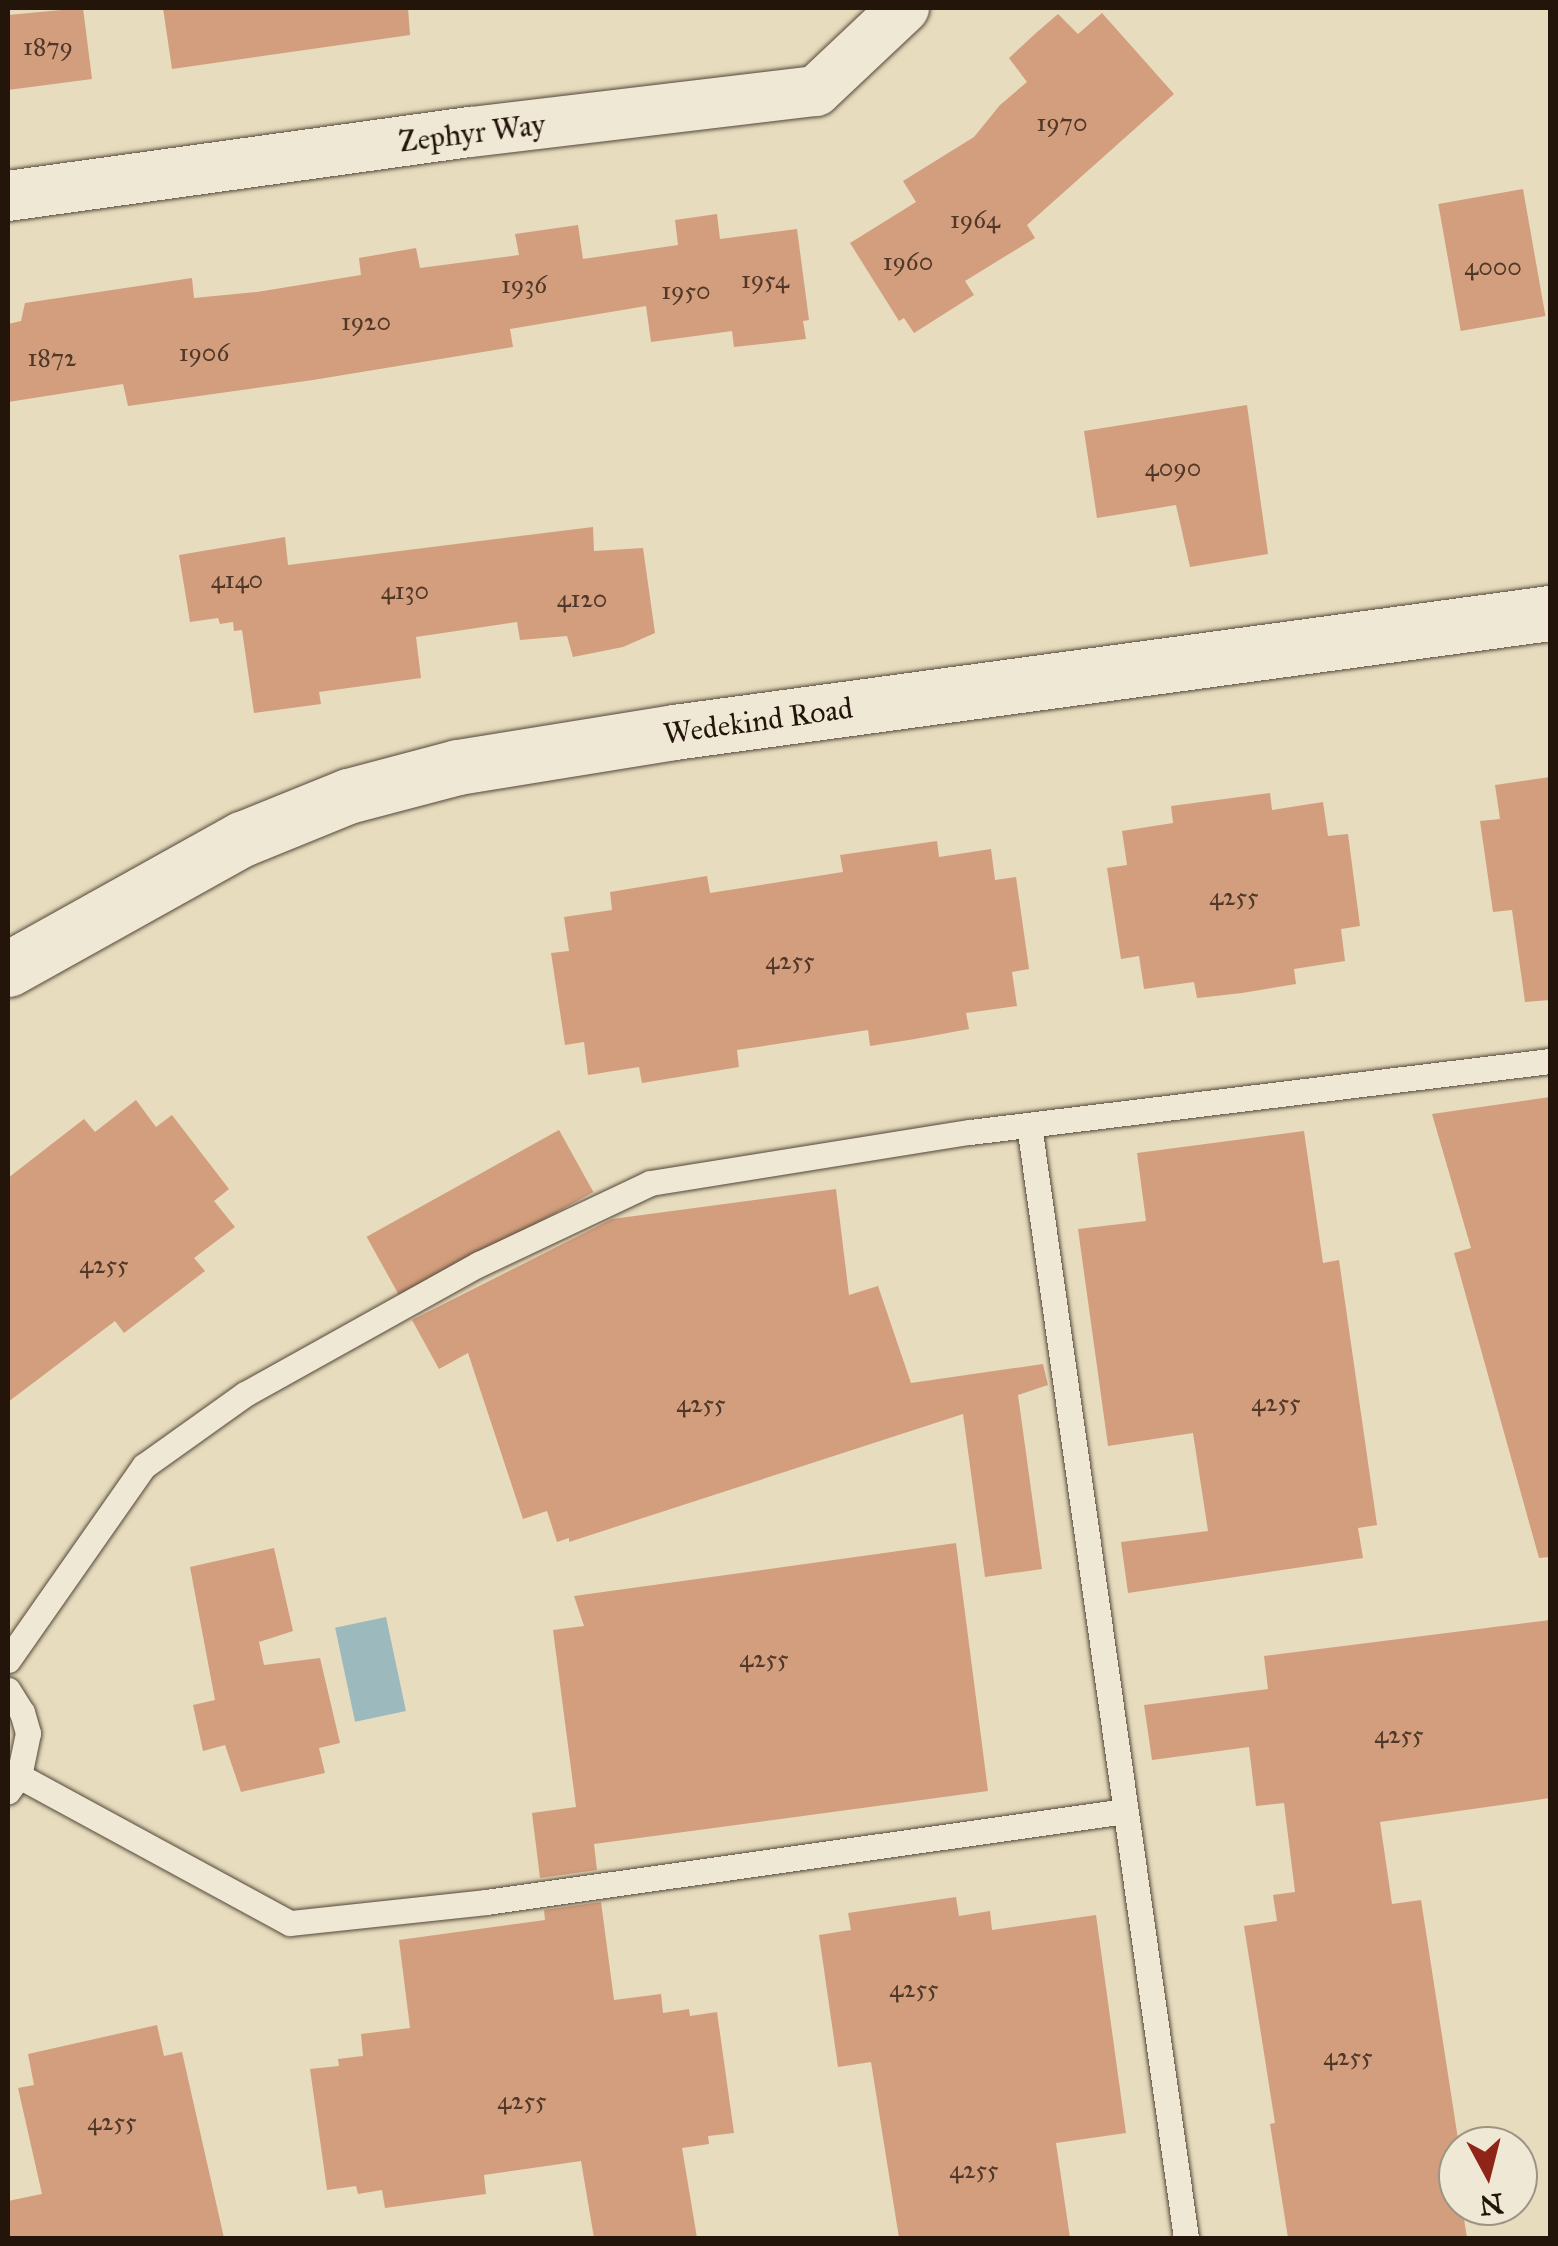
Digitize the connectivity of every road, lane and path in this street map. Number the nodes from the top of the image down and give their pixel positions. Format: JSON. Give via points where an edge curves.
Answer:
{"nodes":[{"id":1,"x":904,"y":8,"type":"edge"},
{"id":2,"x":8,"y":196,"type":"edge"},
{"id":3,"x":1550,"y":612,"type":"edge"},
{"id":4,"x":8,"y":969,"type":"edge"},
{"id":5,"x":1550,"y":1062,"type":"edge"},
{"id":6,"x":1029,"y":1125,"type":"junction"},
{"id":7,"x":8,"y":1660,"type":"edge"},
{"id":8,"x":8,"y":1690,"type":"edge"},
{"id":9,"x":13,"y":1783,"type":"edge"},
{"id":10,"x":1126,"y":1811,"type":"junction"},
{"id":11,"x":1186,"y":2238,"type":"edge"}],
"edges":[{"from":1,"to":2,"type":"street","name":"Zephyr Way","via":[[816,91]]},
{"from":3,"to":4,"type":"street","name":"Wedekind Road","via":[[458,767],[348,796],[242,839]]},
{"from":5,"to":6,"type":"lane"},
{"from":6,"to":7,"type":"lane","via":[[650,1183],[478,1264],[245,1394],[144,1466]]},
{"from":6,"to":10,"type":"lane"},
{"from":8,"to":9,"type":"lane","via":[[28,1733]]},
{"from":9,"to":10,"type":"lane","via":[[290,1923],[486,1902]]},
{"from":10,"to":11,"type":"lane"}]}
